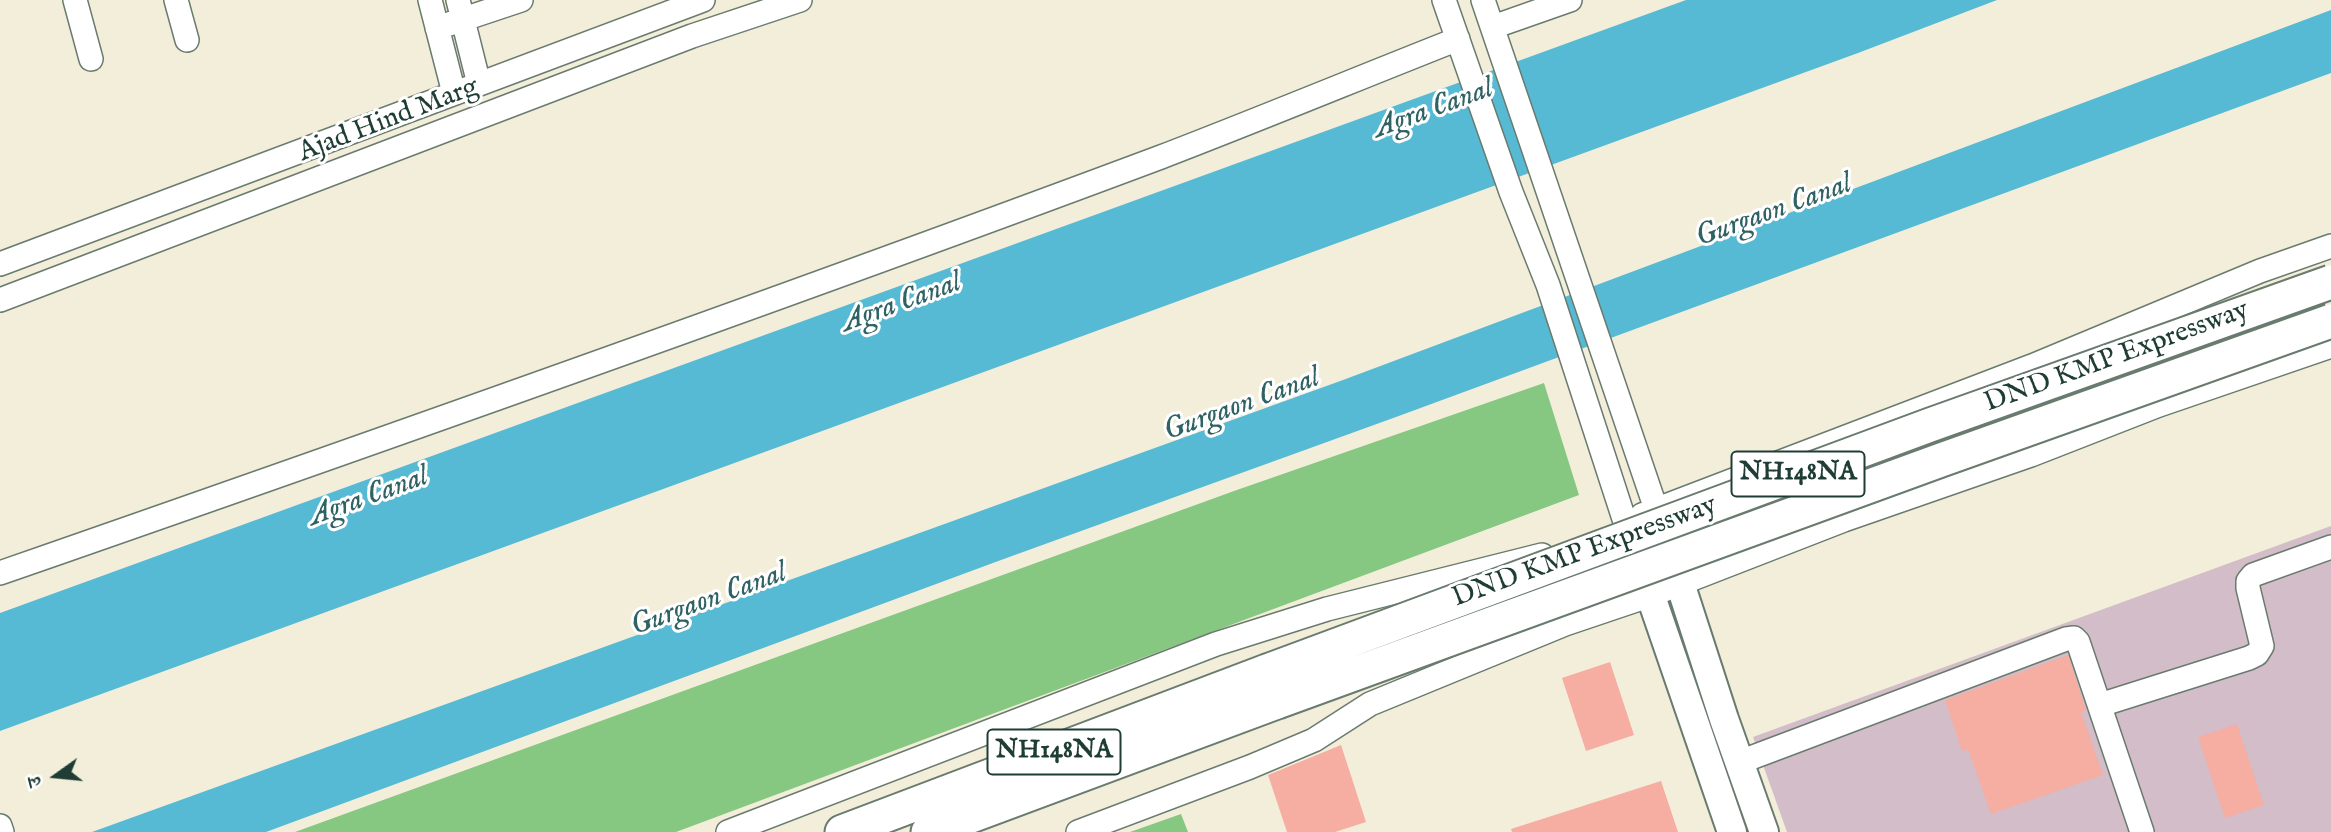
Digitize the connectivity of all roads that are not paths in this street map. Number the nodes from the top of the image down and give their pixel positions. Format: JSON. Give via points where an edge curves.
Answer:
{"nodes":[{"id":1,"x":75,"y":0,"type":"edge"},
{"id":2,"x":176,"y":0,"type":"edge"},
{"id":3,"x":429,"y":0,"type":"edge"},
{"id":4,"x":521,"y":0,"type":"edge"},
{"id":5,"x":703,"y":0,"type":"edge"},
{"id":6,"x":800,"y":0,"type":"edge"},
{"id":7,"x":1444,"y":0,"type":"edge"},
{"id":8,"x":1483,"y":0,"type":"edge"},
{"id":9,"x":1570,"y":0,"type":"edge"},
{"id":10,"x":461,"y":10,"type":"edge"},
{"id":11,"x":1493,"y":27,"type":"junction"},
{"id":12,"x":437,"y":28,"type":"junction"},
{"id":13,"x":1458,"y":39,"type":"junction"},
{"id":14,"x":187,"y":40,"type":"dead end"},
{"id":15,"x":91,"y":59,"type":"dead end"},
{"id":16,"x":479,"y":84,"type":"junction"},
{"id":17,"x":454,"y":93,"type":"junction"},
{"id":18,"x":1561,"y":228,"type":"junction"},
{"id":19,"x":1529,"y":238,"type":"junction"},
{"id":20,"x":2331,"y":246,"type":"edge"},
{"id":21,"x":0,"y":264,"type":"edge"},
{"id":22,"x":2331,"y":282,"type":"edge"},
{"id":23,"x":0,"y":300,"type":"edge"},
{"id":24,"x":2331,"y":321,"type":"edge"},
{"id":25,"x":2331,"y":346,"type":"edge"},
{"id":26,"x":1656,"y":509,"type":"junction"},
{"id":27,"x":1625,"y":522,"type":"junction"},
{"id":28,"x":2331,"y":547,"type":"edge"},
{"id":29,"x":0,"y":573,"type":"edge"},
{"id":30,"x":1681,"y":584,"type":"junction"},
{"id":31,"x":1651,"y":595,"type":"junction"},
{"id":32,"x":2100,"y":705,"type":"junction"},
{"id":33,"x":1740,"y":762,"type":"junction"},
{"id":34,"x":0,"y":826,"type":"edge"},
{"id":35,"x":2,"y":832,"type":"edge"},
{"id":36,"x":727,"y":832,"type":"edge"},
{"id":37,"x":842,"y":832,"type":"edge"},
{"id":38,"x":928,"y":832,"type":"edge"},
{"id":39,"x":1077,"y":832,"type":"edge"},
{"id":40,"x":1732,"y":832,"type":"edge"},
{"id":41,"x":1764,"y":832,"type":"edge"},
{"id":42,"x":2142,"y":832,"type":"edge"}],
"edges":[{"from":1,"to":15,"type":"street"},
{"from":2,"to":14,"type":"street"},
{"from":3,"to":12,"type":"street"},
{"from":4,"to":10,"type":"street"},
{"from":5,"to":16,"type":"street"},
{"from":6,"to":23,"type":"street","name":"Ajad Hind Marg","via":[[692,36]]},
{"from":7,"to":13,"type":"street"},
{"from":8,"to":11,"type":"street"},
{"from":9,"to":11,"type":"street"},
{"from":10,"to":12,"type":"street"},
{"from":10,"to":16,"type":"street"},
{"from":11,"to":18,"type":"street"},
{"from":12,"to":17,"type":"street"},
{"from":13,"to":19,"type":"street"},
{"from":13,"to":29,"type":"street","via":[[1164,156]]},
{"from":16,"to":17,"type":"street"},
{"from":17,"to":21,"type":"street"},
{"from":18,"to":19,"type":"street"},
{"from":18,"to":26,"type":"street"},
{"from":19,"to":27,"type":"street"},
{"from":20,"to":26,"type":"street"},
{"from":22,"to":37,"type":"highway","name":"DND KMP Expressway","number":"NH148NA","bridge":true,"via":[[1930,425]]},
{"from":24,"to":38,"type":"highway","name":"DND KMP Expressway","number":"NH148NA","bridge":true},
{"from":25,"to":30,"type":"street","via":[[1844,520]]},
{"from":26,"to":27,"type":"street"},
{"from":26,"to":30,"type":"main road"},
{"from":27,"to":31,"type":"main road"},
{"from":27,"to":36,"type":"street","via":[[1541,555],[1327,609],[1216,644]]},
{"from":28,"to":32,"type":"street","via":[[2253,575],[2248,581],[2262,646],[2257,654]]},
{"from":30,"to":31,"type":"street"},
{"from":30,"to":33,"type":"main road"},
{"from":31,"to":39,"type":"street","via":[[1565,624],[1370,704],[1314,740]]},
{"from":31,"to":40,"type":"main road"},
{"from":32,"to":33,"type":"street","via":[[2078,642],[2070,638]]},
{"from":32,"to":42,"type":"street"},
{"from":33,"to":41,"type":"main road"},
{"from":34,"to":35,"type":"street"}]}
